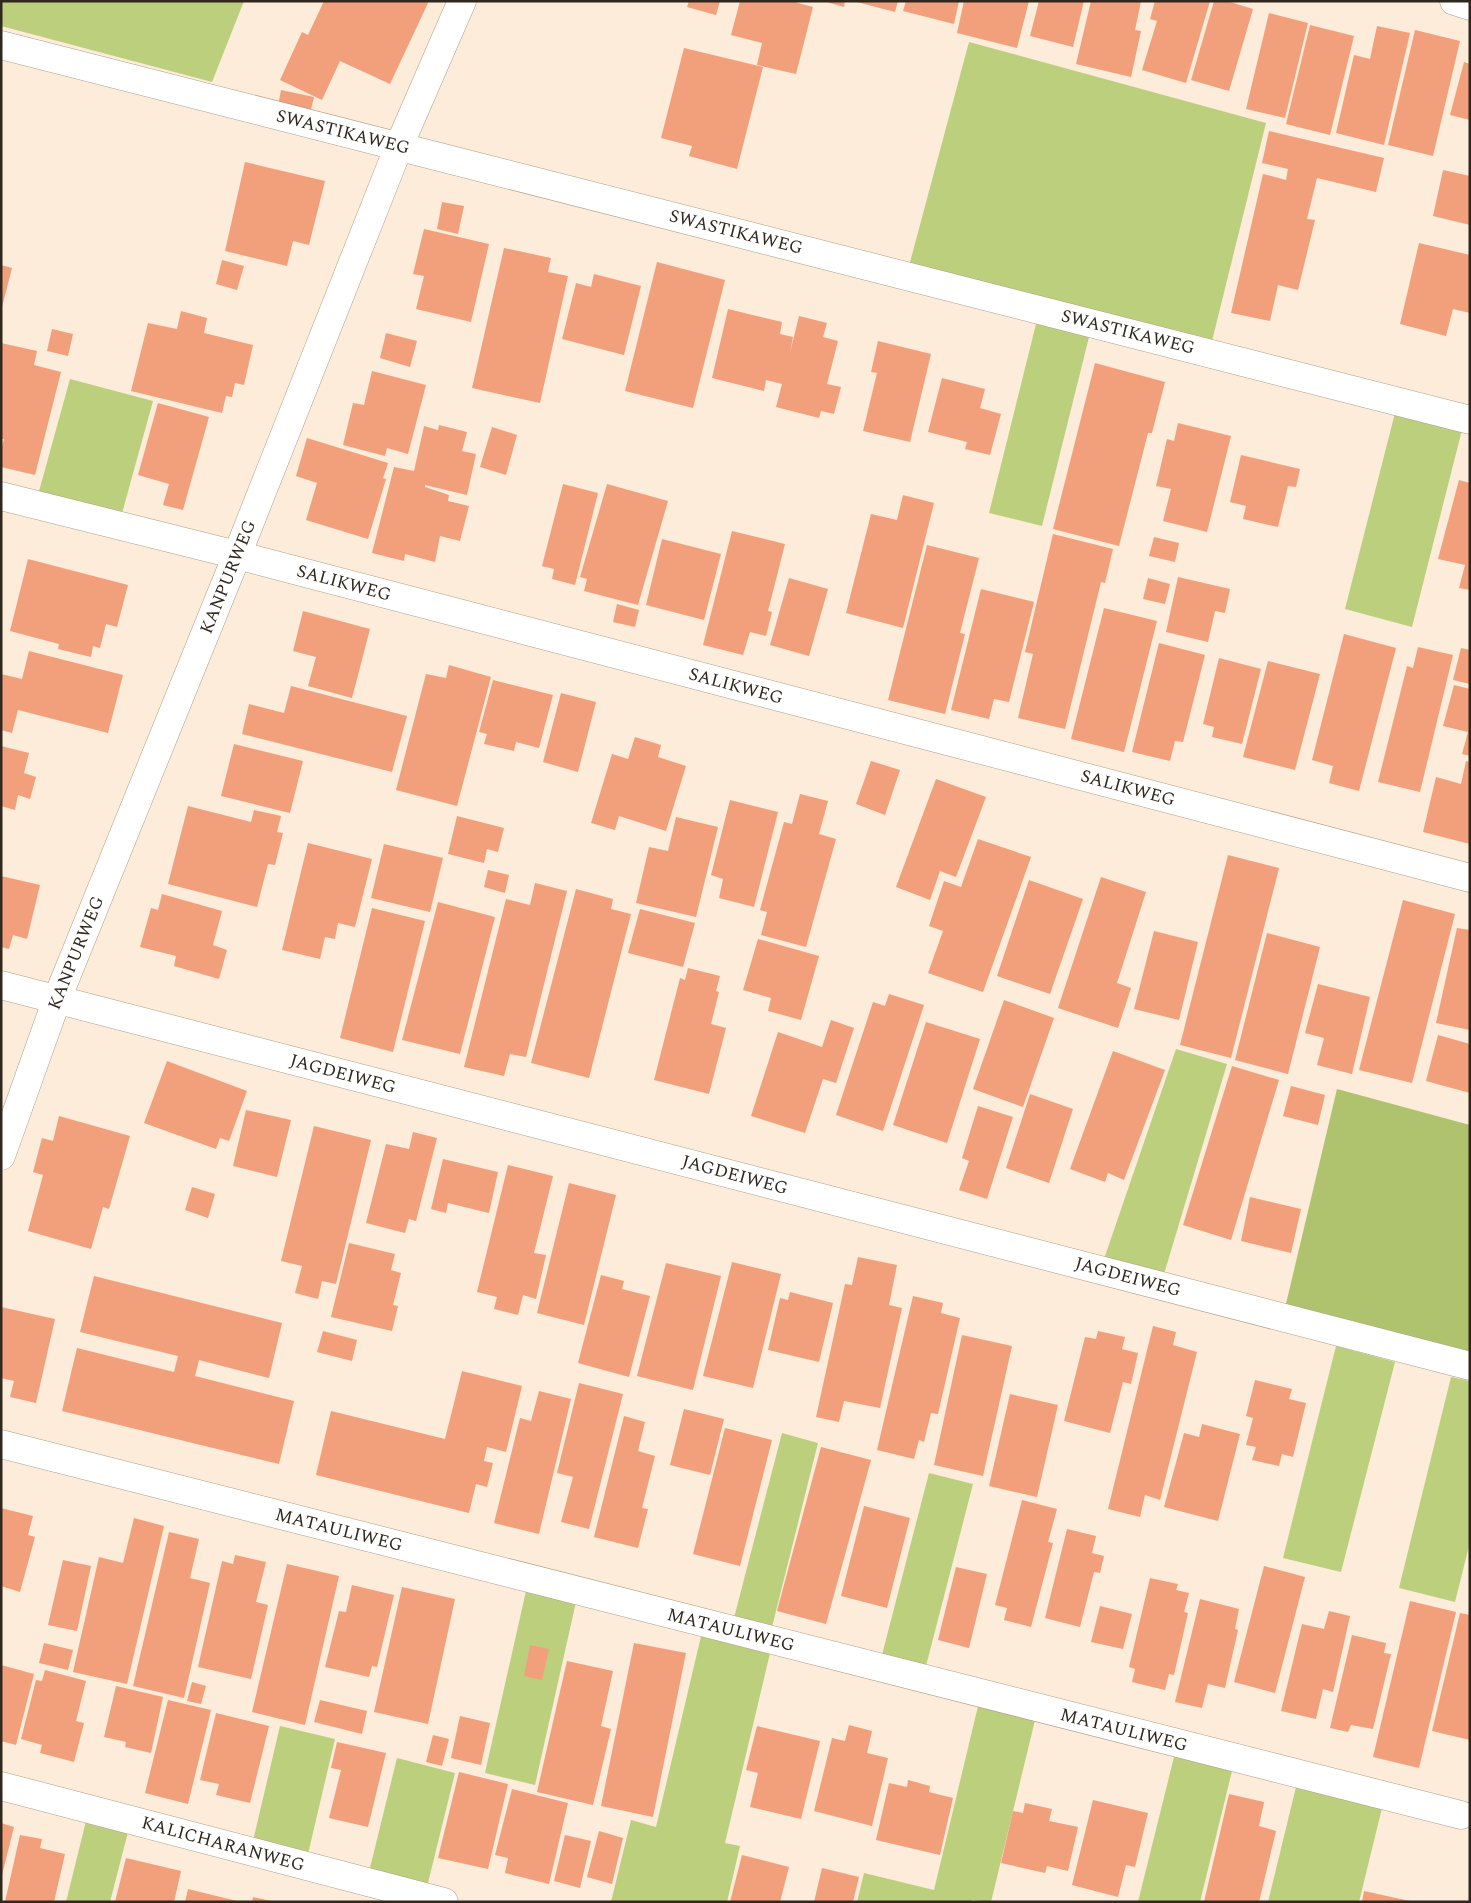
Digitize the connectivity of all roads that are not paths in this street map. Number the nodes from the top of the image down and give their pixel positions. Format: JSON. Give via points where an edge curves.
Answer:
{"nodes":[{"id":1,"x":462,"y":1,"type":"edge"},
{"id":2,"x":1454,"y":1,"type":"edge"},
{"id":3,"x":1470,"y":6,"type":"edge"},
{"id":4,"x":1,"y":45,"type":"edge"},
{"id":5,"x":399,"y":146,"type":"junction"},
{"id":6,"x":1470,"y":420,"type":"edge"},
{"id":7,"x":1,"y":496,"type":"edge"},
{"id":8,"x":237,"y":555,"type":"junction"},
{"id":9,"x":1470,"y":878,"type":"edge"},
{"id":10,"x":1,"y":985,"type":"edge"},
{"id":11,"x":57,"y":999,"type":"junction"},
{"id":12,"x":1,"y":1156,"type":"edge"},
{"id":13,"x":1470,"y":1366,"type":"edge"},
{"id":14,"x":1,"y":1444,"type":"edge"},
{"id":15,"x":1,"y":1786,"type":"edge"},
{"id":16,"x":1461,"y":1815,"type":"dead end"},
{"id":17,"x":430,"y":1900,"type":"edge"}],
"edges":[{"from":1,"to":5,"type":"street","name":"KANPURWEG"},
{"from":2,"to":3,"type":"street"},
{"from":4,"to":5,"type":"street","name":"SWASTIKAWEG"},
{"from":5,"to":6,"type":"street","name":"SWASTIKAWEG"},
{"from":5,"to":8,"type":"street","name":"KANPURWEG"},
{"from":7,"to":8,"type":"street","name":"SALIKWEG"},
{"from":8,"to":9,"type":"street","name":"SALIKWEG"},
{"from":8,"to":11,"type":"street","name":"KANPURWEG"},
{"from":10,"to":11,"type":"street","name":"JAGDEIWEG"},
{"from":11,"to":12,"type":"street","name":"KANPURWEG"},
{"from":11,"to":13,"type":"street","name":"JAGDEIWEG"},
{"from":14,"to":16,"type":"street","name":"MATAULIWEG"},
{"from":15,"to":17,"type":"street","name":"KALICHARANWEG"}]}
